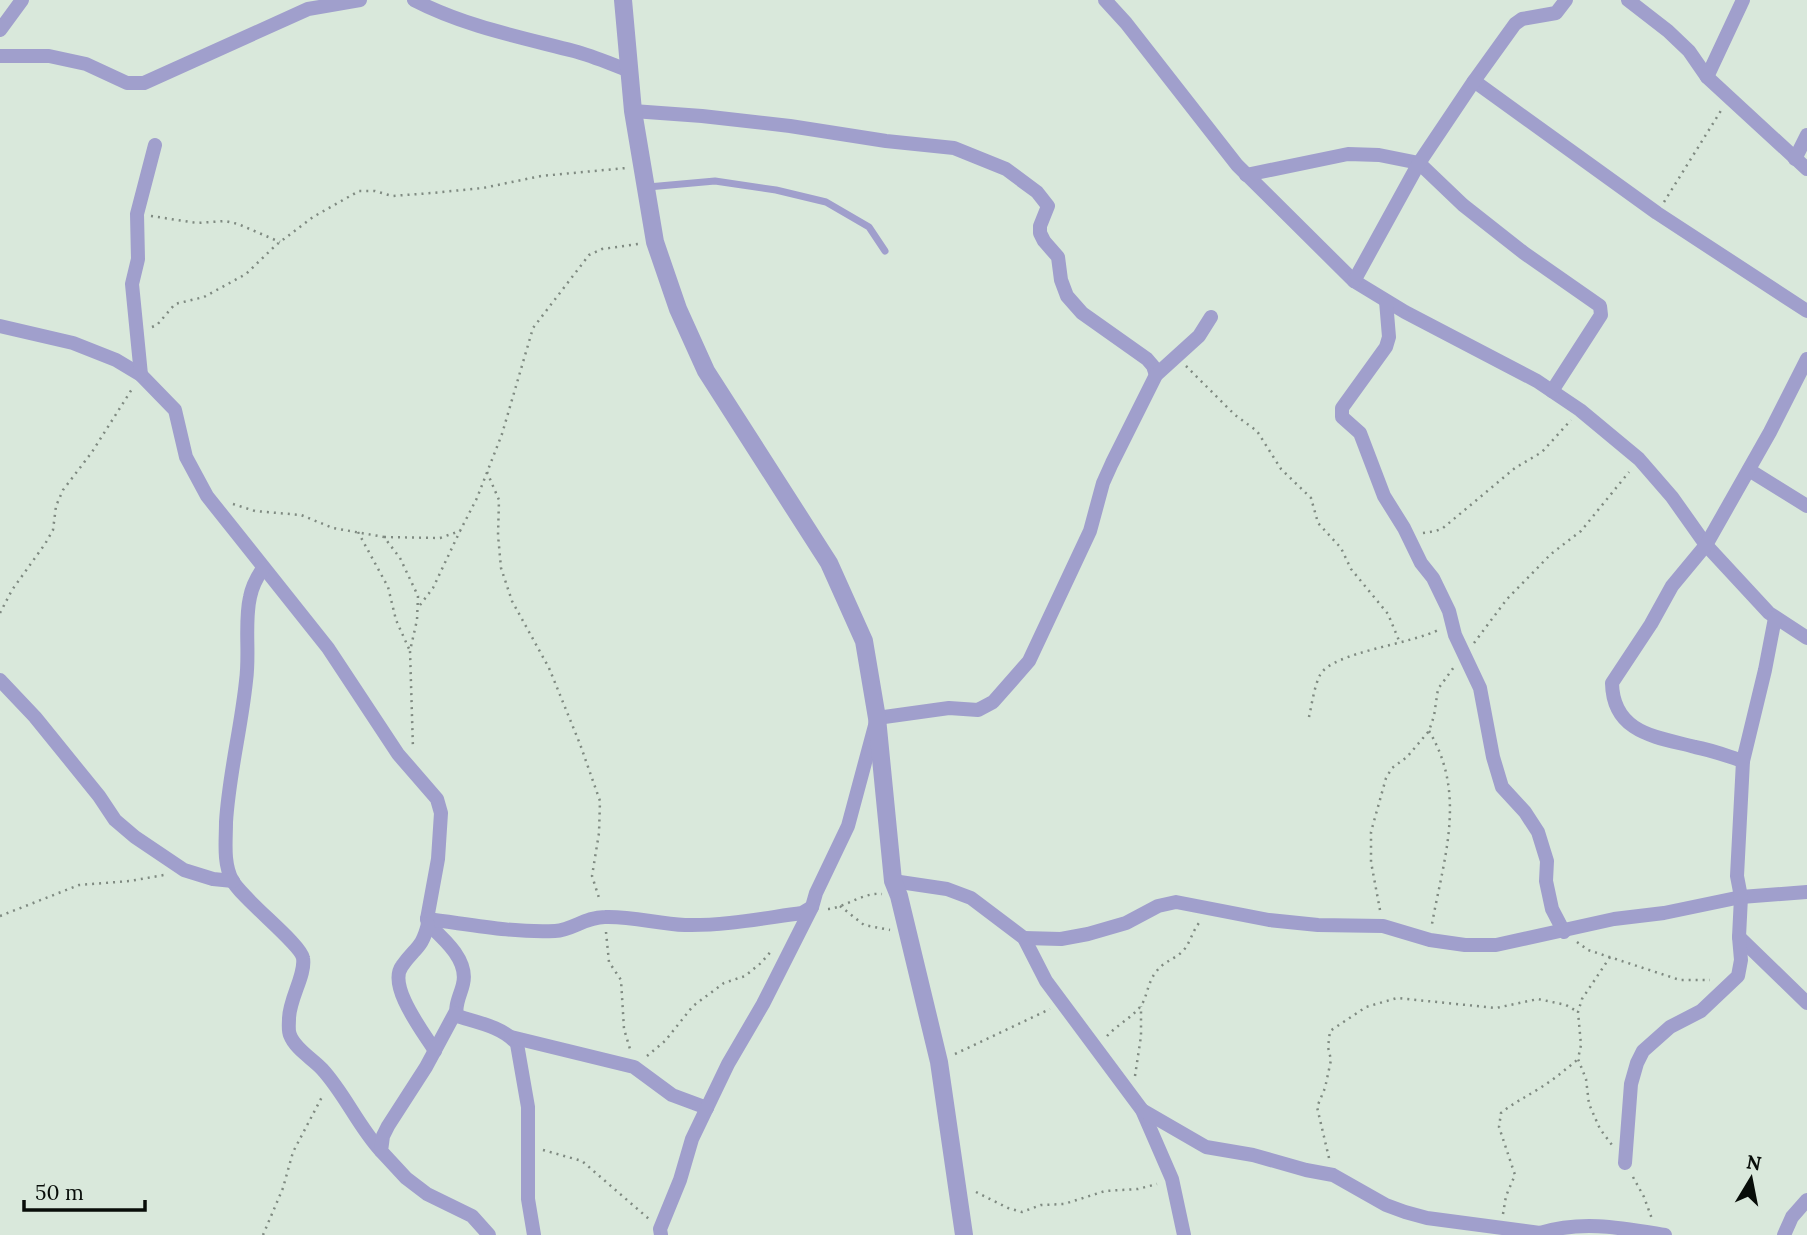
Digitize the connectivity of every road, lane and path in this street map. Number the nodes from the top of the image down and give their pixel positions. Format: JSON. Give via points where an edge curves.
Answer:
{"nodes":[{"id":1,"x":22,"y":0,"type":"edge"},
{"id":2,"x":360,"y":0,"type":"edge"},
{"id":3,"x":414,"y":0,"type":"edge"},
{"id":4,"x":623,"y":0,"type":"edge"},
{"id":5,"x":1105,"y":0,"type":"edge"},
{"id":6,"x":1566,"y":0,"type":"edge"},
{"id":7,"x":1628,"y":0,"type":"edge"},
{"id":8,"x":1743,"y":0,"type":"edge"},
{"id":9,"x":303,"y":5,"type":"edge"},
{"id":10,"x":0,"y":30,"type":"edge"},
{"id":11,"x":0,"y":55,"type":"edge"},
{"id":12,"x":630,"y":71,"type":"junction"},
{"id":13,"x":1707,"y":77,"type":"junction"},
{"id":14,"x":1474,"y":81,"type":"junction"},
{"id":15,"x":1729,"y":98,"type":"junction"},
{"id":16,"x":634,"y":111,"type":"junction"},
{"id":17,"x":1807,"y":135,"type":"edge"},
{"id":18,"x":155,"y":145,"type":"dead end"},
{"id":19,"x":1419,"y":163,"type":"junction"},
{"id":20,"x":1801,"y":164,"type":"edge"},
{"id":21,"x":644,"y":167,"type":"junction"},
{"id":22,"x":1246,"y":175,"type":"junction"},
{"id":23,"x":647,"y":187,"type":"junction"},
{"id":24,"x":1657,"y":213,"type":"junction"},
{"id":25,"x":137,"y":214,"type":"junction"},
{"id":26,"x":280,"y":242,"type":"junction"},
{"id":27,"x":655,"y":242,"type":"junction"},
{"id":28,"x":885,"y":251,"type":"dead end"},
{"id":29,"x":1354,"y":281,"type":"junction"},
{"id":30,"x":1386,"y":301,"type":"junction"},
{"id":31,"x":1807,"y":311,"type":"edge"},
{"id":32,"x":1211,"y":317,"type":"dead end"},
{"id":33,"x":0,"y":326,"type":"edge"},
{"id":34,"x":136,"y":335,"type":"junction"},
{"id":35,"x":1175,"y":358,"type":"junction"},
{"id":36,"x":1806,"y":365,"type":"edge"},
{"id":37,"x":141,"y":375,"type":"junction"},
{"id":38,"x":1156,"y":375,"type":"junction"},
{"id":39,"x":1552,"y":391,"type":"junction"},
{"id":40,"x":1580,"y":410,"type":"junction"},
{"id":41,"x":1639,"y":458,"type":"junction"},
{"id":42,"x":1749,"y":470,"type":"junction"},
{"id":43,"x":486,"y":472,"type":"junction"},
{"id":44,"x":207,"y":496,"type":"junction"},
{"id":45,"x":1807,"y":506,"type":"edge"},
{"id":46,"x":1404,"y":528,"type":"junction"},
{"id":47,"x":460,"y":531,"type":"junction"},
{"id":48,"x":358,"y":533,"type":"junction"},
{"id":49,"x":384,"y":537,"type":"junction"},
{"id":50,"x":1706,"y":545,"type":"junction"},
{"id":51,"x":263,"y":568,"type":"junction"},
{"id":52,"x":419,"y":607,"type":"junction"},
{"id":53,"x":0,"y":613,"type":"edge"},
{"id":54,"x":1774,"y":618,"type":"junction"},
{"id":55,"x":1452,"y":622,"type":"junction"},
{"id":56,"x":1807,"y":638,"type":"edge"},
{"id":57,"x":1400,"y":643,"type":"junction"},
{"id":58,"x":410,"y":651,"type":"junction"},
{"id":59,"x":1464,"y":655,"type":"junction"},
{"id":60,"x":0,"y":680,"type":"edge"},
{"id":61,"x":1309,"y":717,"type":"dead end"},
{"id":62,"x":877,"y":718,"type":"junction"},
{"id":63,"x":1429,"y":731,"type":"junction"},
{"id":64,"x":1743,"y":761,"type":"junction"},
{"id":65,"x":425,"y":785,"type":"junction"},
{"id":66,"x":184,"y":870,"type":"junction"},
{"id":67,"x":233,"y":881,"type":"junction"},
{"id":68,"x":896,"y":888,"type":"junction"},
{"id":69,"x":1807,"y":892,"type":"edge"},
{"id":70,"x":1741,"y":897,"type":"junction"},
{"id":71,"x":840,"y":906,"type":"junction"},
{"id":72,"x":811,"y":907,"type":"junction"},
{"id":73,"x":1219,"y":910,"type":"junction"},
{"id":74,"x":0,"y":916,"type":"edge"},
{"id":75,"x":602,"y":917,"type":"junction"},
{"id":76,"x":427,"y":921,"type":"junction"},
{"id":77,"x":1383,"y":926,"type":"junction"},
{"id":78,"x":1565,"y":931,"type":"junction"},
{"id":79,"x":908,"y":933,"type":"junction"},
{"id":80,"x":1024,"y":937,"type":"junction"},
{"id":81,"x":1739,"y":937,"type":"junction"},
{"id":82,"x":1430,"y":940,"type":"junction"},
{"id":83,"x":778,"y":943,"type":"dead end"},
{"id":84,"x":1610,"y":957,"type":"junction"},
{"id":85,"x":1738,"y":976,"type":"junction"},
{"id":86,"x":1062,"y":1003,"type":"junction"},
{"id":87,"x":1807,"y":1003,"type":"edge"},
{"id":88,"x":1140,"y":1006,"type":"junction"},
{"id":89,"x":1578,"y":1012,"type":"junction"},
{"id":90,"x":455,"y":1013,"type":"junction"},
{"id":91,"x":511,"y":1037,"type":"junction"},
{"id":92,"x":1097,"y":1049,"type":"junction"},
{"id":93,"x":435,"y":1051,"type":"junction"},
{"id":94,"x":1578,"y":1059,"type":"junction"},
{"id":95,"x":939,"y":1062,"type":"junction"},
{"id":96,"x":635,"y":1066,"type":"junction"},
{"id":97,"x":330,"y":1079,"type":"junction"},
{"id":98,"x":1132,"y":1096,"type":"junction"},
{"id":99,"x":707,"y":1108,"type":"junction"},
{"id":100,"x":1142,"y":1110,"type":"junction"},
{"id":101,"x":530,"y":1145,"type":"junction"},
{"id":102,"x":381,"y":1151,"type":"junction"},
{"id":103,"x":1625,"y":1163,"type":"junction"},
{"id":104,"x":1333,"y":1175,"type":"junction"},
{"id":105,"x":1172,"y":1179,"type":"junction"},
{"id":106,"x":959,"y":1194,"type":"junction"},
{"id":107,"x":1807,"y":1200,"type":"edge"},
{"id":108,"x":1502,"y":1227,"type":"junction"},
{"id":109,"x":660,"y":1232,"type":"edge"},
{"id":110,"x":1661,"y":1234,"type":"edge"},
{"id":111,"x":262,"y":1235,"type":"edge"},
{"id":112,"x":489,"y":1235,"type":"edge"},
{"id":113,"x":534,"y":1235,"type":"edge"},
{"id":114,"x":964,"y":1235,"type":"edge"},
{"id":115,"x":1184,"y":1235,"type":"edge"},
{"id":116,"x":1784,"y":1235,"type":"edge"}],
"edges":[{"from":1,"to":10,"type":"street"},
{"from":2,"to":9,"type":"street"},
{"from":3,"to":12,"type":"street","via":[[439,13]]},
{"from":4,"to":12,"type":"street"},
{"from":5,"to":22,"type":"street"},
{"from":6,"to":14,"type":"street","via":[[1556,13],[1515,24]]},
{"from":7,"to":13,"type":"street","via":[[1689,51]]},
{"from":8,"to":13,"type":"street"},
{"from":9,"to":11,"type":"street","via":[[144,83],[127,83],[86,64],[49,56]]},
{"from":12,"to":16,"type":"street"},
{"from":13,"to":15,"type":"street"},
{"from":14,"to":19,"type":"street"},
{"from":14,"to":24,"type":"street"},
{"from":15,"to":20,"type":"street"},
{"from":15,"to":24,"type":"path"},
{"from":16,"to":21,"type":"street"},
{"from":16,"to":38,"type":"street","via":[[954,148],[1006,169],[1048,206],[1041,233],[1058,257],[1067,296],[1082,313],[1147,359]]},
{"from":17,"to":20,"type":"street"},
{"from":18,"to":25,"type":"street"},
{"from":19,"to":22,"type":"street","via":[[1348,154]]},
{"from":19,"to":29,"type":"street"},
{"from":19,"to":39,"type":"street","via":[[1524,253],[1600,306],[1601,315]]},
{"from":21,"to":23,"type":"street"},
{"from":21,"to":26,"type":"path","via":[[541,176],[432,193],[359,191]]},
{"from":22,"to":29,"type":"street"},
{"from":23,"to":27,"type":"street"},
{"from":23,"to":28,"type":"lane","via":[[715,181],[826,202],[869,227]]},
{"from":24,"to":31,"type":"street"},
{"from":25,"to":26,"type":"path","via":[[197,223],[225,221]]},
{"from":25,"to":34,"type":"street","via":[[138,259],[132,284]]},
{"from":26,"to":34,"type":"path","via":[[246,274],[204,297],[175,304],[157,325]]},
{"from":27,"to":43,"type":"path","via":[[589,255],[533,328]]},
{"from":27,"to":62,"type":"street","via":[[706,371],[829,563],[864,641]]},
{"from":29,"to":30,"type":"street"},
{"from":30,"to":39,"type":"street"},
{"from":30,"to":46,"type":"street","via":[[1386,347],[1341,413],[1360,433],[1384,496]]},
{"from":32,"to":35,"type":"street","via":[[1199,336]]},
{"from":33,"to":37,"type":"street","via":[[72,343],[117,360]]},
{"from":34,"to":37,"type":"street"},
{"from":35,"to":38,"type":"street"},
{"from":35,"to":57,"type":"path","via":[[1257,432],[1281,469],[1311,498],[1318,523],[1388,614]]},
{"from":36,"to":42,"type":"street"},
{"from":37,"to":44,"type":"street","via":[[174,410],[186,457]]},
{"from":37,"to":53,"type":"path","via":[[63,489],[45,544]]},
{"from":38,"to":62,"type":"street","via":[[1103,483],[1090,531],[1029,661],[1017,677],[993,702],[978,710],[949,708]]},
{"from":39,"to":40,"type":"street"},
{"from":40,"to":41,"type":"street"},
{"from":40,"to":46,"type":"path","via":[[1542,452],[1443,528],[1425,533]]},
{"from":41,"to":50,"type":"street"},
{"from":41,"to":59,"type":"path","via":[[1581,531],[1507,599]]},
{"from":42,"to":45,"type":"street"},
{"from":42,"to":50,"type":"street"},
{"from":43,"to":47,"type":"path"},
{"from":43,"to":75,"type":"path","via":[[499,500],[501,568],[512,601],[549,668],[600,801],[592,876]]},
{"from":44,"to":48,"type":"path","via":[[255,511],[301,514]]},
{"from":44,"to":51,"type":"street"},
{"from":46,"to":55,"type":"street"},
{"from":47,"to":49,"type":"path","via":[[440,538]]},
{"from":47,"to":52,"type":"path"},
{"from":48,"to":49,"type":"path"},
{"from":48,"to":58,"type":"path","via":[[387,587]]},
{"from":49,"to":52,"type":"path","via":[[400,558]]},
{"from":50,"to":54,"type":"street"},
{"from":50,"to":64,"type":"street","via":[[1671,586],[1614,678],[1612,691],[1622,716],[1641,733]]},
{"from":51,"to":65,"type":"street","via":[[328,648],[398,754]]},
{"from":51,"to":67,"type":"street","via":[[250,595],[246,682],[228,787],[225,852]]},
{"from":52,"to":58,"type":"path"},
{"from":54,"to":56,"type":"street"},
{"from":54,"to":64,"type":"street"},
{"from":55,"to":57,"type":"path","via":[[1432,634]]},
{"from":55,"to":59,"type":"street"},
{"from":57,"to":61,"type":"path","via":[[1326,666]]},
{"from":58,"to":65,"type":"path","via":[[413,747]]},
{"from":59,"to":63,"type":"path","via":[[1438,689]]},
{"from":59,"to":78,"type":"street","via":[[1480,688],[1502,787],[1538,832],[1547,861],[1552,909]]},
{"from":60,"to":66,"type":"street","via":[[116,820]]},
{"from":62,"to":68,"type":"street"},
{"from":62,"to":72,"type":"street","via":[[848,826]]},
{"from":63,"to":77,"type":"path","via":[[1386,778],[1371,832],[1371,862]]},
{"from":63,"to":82,"type":"path","via":[[1441,754],[1452,799]]},
{"from":64,"to":70,"type":"street","via":[[1737,876]]},
{"from":65,"to":76,"type":"street","via":[[441,813]]},
{"from":66,"to":67,"type":"street"},
{"from":66,"to":74,"type":"path","via":[[79,885]]},
{"from":67,"to":97,"type":"street","via":[[300,950],[303,964],[290,1001],[290,1035]]},
{"from":68,"to":71,"type":"path"},
{"from":68,"to":79,"type":"street"},
{"from":68,"to":80,"type":"street","via":[[947,889],[971,898]]},
{"from":69,"to":70,"type":"street"},
{"from":70,"to":78,"type":"street"},
{"from":70,"to":81,"type":"street"},
{"from":71,"to":72,"type":"path"},
{"from":71,"to":79,"type":"path","via":[[863,925]]},
{"from":72,"to":75,"type":"street","via":[[802,913],[684,925]]},
{"from":72,"to":99,"type":"street"},
{"from":73,"to":77,"type":"street","via":[[1318,925]]},
{"from":73,"to":80,"type":"street","via":[[1176,902],[1088,934],[1061,939]]},
{"from":73,"to":88,"type":"path","via":[[1200,922],[1180,954],[1157,970]]},
{"from":75,"to":76,"type":"street","via":[[541,931]]},
{"from":75,"to":96,"type":"path","via":[[608,962],[621,980],[625,1039]]},
{"from":76,"to":90,"type":"street","via":[[452,947],[465,980]]},
{"from":76,"to":93,"type":"street","via":[[422,944],[400,968],[398,984]]},
{"from":77,"to":82,"type":"street"},
{"from":78,"to":82,"type":"street","via":[[1496,945]]},
{"from":78,"to":84,"type":"path","via":[[1588,950]]},
{"from":79,"to":95,"type":"street"},
{"from":80,"to":86,"type":"street"},
{"from":81,"to":85,"type":"street"},
{"from":81,"to":87,"type":"street"},
{"from":83,"to":96,"type":"path","via":[[745,976],[724,983],[693,1006],[665,1041]]},
{"from":84,"to":85,"type":"path","via":[[1680,980]]},
{"from":84,"to":89,"type":"path"},
{"from":85,"to":103,"type":"street","via":[[1701,1011],[1670,1027],[1643,1051],[1631,1084]]},
{"from":86,"to":92,"type":"street"},
{"from":86,"to":95,"type":"path"},
{"from":88,"to":92,"type":"path"},
{"from":88,"to":98,"type":"path","via":[[1141,1036]]},
{"from":89,"to":94,"type":"path"},
{"from":89,"to":104,"type":"path","via":[[1538,999],[1496,1009],[1397,999],[1366,1007],[1340,1022],[1330,1031],[1331,1060],[1317,1107]]},
{"from":90,"to":91,"type":"street"},
{"from":90,"to":93,"type":"street"},
{"from":91,"to":96,"type":"street"},
{"from":91,"to":101,"type":"street","via":[[521,1063]]},
{"from":92,"to":98,"type":"street"},
{"from":93,"to":102,"type":"street","via":[[383,1136]]},
{"from":94,"to":103,"type":"path","via":[[1600,1129]]},
{"from":94,"to":108,"type":"path","via":[[1501,1113],[1499,1127],[1515,1175],[1506,1196]]},
{"from":95,"to":106,"type":"street"},
{"from":96,"to":99,"type":"street","via":[[673,1095]]},
{"from":97,"to":102,"type":"street"},
{"from":97,"to":111,"type":"path","via":[[293,1152]]},
{"from":98,"to":100,"type":"street"},
{"from":99,"to":109,"type":"street"},
{"from":100,"to":104,"type":"street","via":[[1206,1147]]},
{"from":100,"to":105,"type":"street"},
{"from":101,"to":109,"type":"path","via":[[582,1161]]},
{"from":101,"to":113,"type":"street","via":[[527,1199]]},
{"from":102,"to":112,"type":"street","via":[[427,1194],[472,1216]]},
{"from":103,"to":110,"type":"path"},
{"from":104,"to":108,"type":"street","via":[[1405,1212]]},
{"from":105,"to":106,"type":"path","via":[[1021,1212],[982,1194]]},
{"from":105,"to":115,"type":"street"},
{"from":106,"to":114,"type":"street"},
{"from":107,"to":116,"type":"street"},
{"from":108,"to":110,"type":"street","via":[[1541,1233],[1590,1224]]}]}
